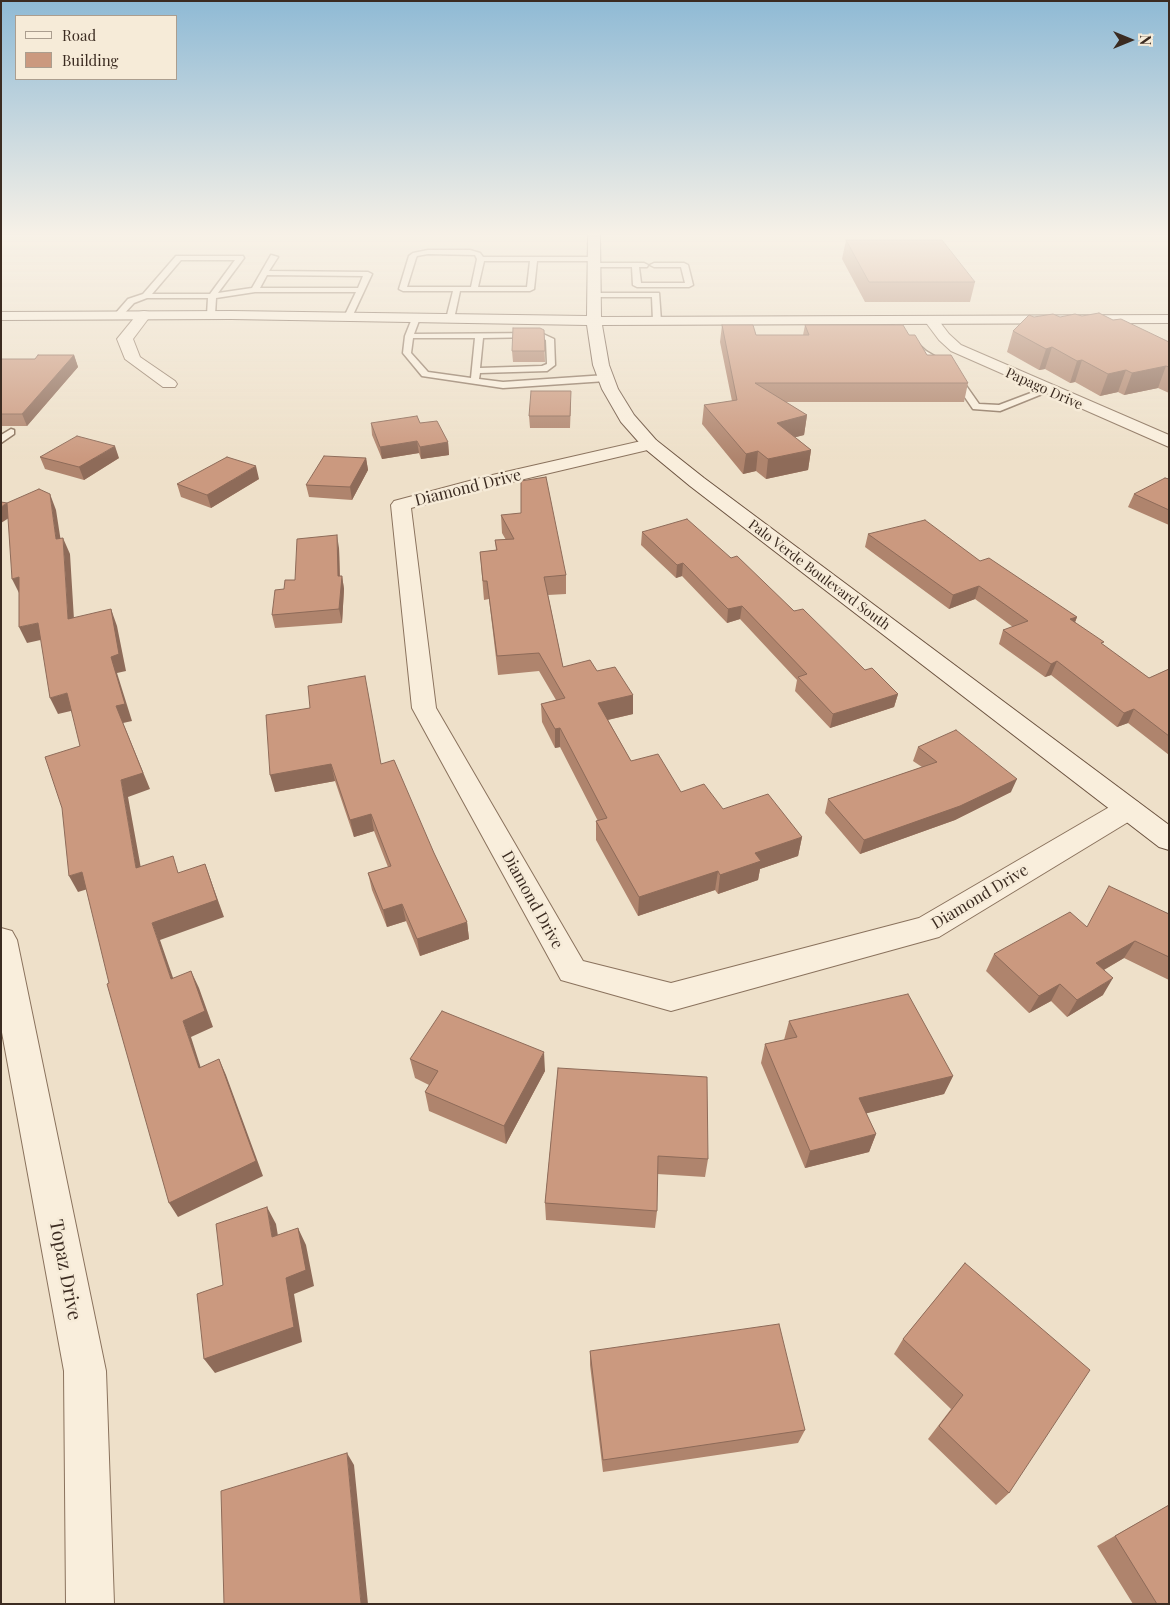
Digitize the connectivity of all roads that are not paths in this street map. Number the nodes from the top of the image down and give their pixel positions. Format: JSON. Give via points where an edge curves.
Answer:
{"nodes":[{"id":1,"x":123,"y":309,"type":"edge"},
{"id":2,"x":211,"y":309,"type":"edge"},
{"id":3,"x":352,"y":309,"type":"edge"},
{"id":4,"x":452,"y":309,"type":"edge"},
{"id":5,"x":594,"y":309,"type":"edge"},
{"id":6,"x":657,"y":309,"type":"edge"},
{"id":7,"x":118,"y":315,"type":"junction"},
{"id":8,"x":144,"y":315,"type":"junction"},
{"id":9,"x":210,"y":315,"type":"junction"},
{"id":10,"x":1,"y":316,"type":"edge"},
{"id":11,"x":348,"y":317,"type":"junction"},
{"id":12,"x":416,"y":318,"type":"junction"},
{"id":13,"x":450,"y":319,"type":"junction"},
{"id":14,"x":1169,"y":319,"type":"edge"},
{"id":15,"x":931,"y":320,"type":"junction"},
{"id":16,"x":594,"y":321,"type":"junction"},
{"id":17,"x":657,"y":321,"type":"junction"},
{"id":18,"x":409,"y":336,"type":"junction"},
{"id":19,"x":479,"y":336,"type":"junction"},
{"id":20,"x":903,"y":339,"type":"edge"},
{"id":21,"x":475,"y":371,"type":"junction"},
{"id":22,"x":606,"y":378,"type":"junction"},
{"id":23,"x":474,"y":382,"type":"junction"},
{"id":24,"x":169,"y":384,"type":"dead end"},
{"id":25,"x":1046,"y":390,"type":"junction"},
{"id":26,"x":11,"y":432,"type":"dead end"},
{"id":27,"x":1,"y":440,"type":"edge"},
{"id":28,"x":1169,"y":442,"type":"edge"},
{"id":29,"x":650,"y":444,"type":"junction"},
{"id":30,"x":1128,"y":809,"type":"junction"},
{"id":31,"x":1169,"y":840,"type":"edge"},
{"id":32,"x":1,"y":940,"type":"edge"},
{"id":33,"x":90,"y":1604,"type":"edge"}],
"edges":[{"from":1,"to":7,"type":"lane"},
{"from":2,"to":9,"type":"lane"},
{"from":3,"to":11,"type":"lane"},
{"from":4,"to":13,"type":"lane"},
{"from":5,"to":16,"type":"main road","name":"Palo Verde Boulevard South"},
{"from":6,"to":17,"type":"lane"},
{"from":7,"to":8,"type":"main road"},
{"from":7,"to":10,"type":"main road"},
{"from":8,"to":9,"type":"main road"},
{"from":8,"to":24,"type":"main road","via":[[125,339],[133,359]]},
{"from":9,"to":11,"type":"main road"},
{"from":11,"to":12,"type":"main road"},
{"from":12,"to":13,"type":"main road"},
{"from":12,"to":18,"type":"lane"},
{"from":13,"to":16,"type":"main road"},
{"from":14,"to":15,"type":"main road"},
{"from":15,"to":17,"type":"main road","via":[[752,325]]},
{"from":15,"to":25,"type":"main road","name":"Papago Drive","via":[[956,348]]},
{"from":16,"to":17,"type":"main road"},
{"from":16,"to":22,"type":"main road","name":"Palo Verde Boulevard South"},
{"from":18,"to":19,"type":"lane"},
{"from":18,"to":23,"type":"lane","via":[[407,353],[424,374]]},
{"from":19,"to":21,"type":"lane"},
{"from":19,"to":21,"type":"lane","via":[[541,336],[550,339],[552,365],[544,369]]},
{"from":20,"to":25,"type":"lane","via":[[913,342],[923,353],[950,369],[976,407],[1000,408]]},
{"from":21,"to":23,"type":"lane"},
{"from":22,"to":23,"type":"lane","via":[[504,385]]},
{"from":22,"to":29,"type":"main road","name":"Palo Verde Boulevard South","via":[[627,418]]},
{"from":25,"to":28,"type":"main road","name":"Papago Drive"},
{"from":26,"to":27,"type":"lane"},
{"from":29,"to":30,"type":"main road","name":"Palo Verde Boulevard South"},
{"from":29,"to":30,"type":"main road","name":"Diamond Drive","via":[[401,505],[424,708],[572,971],[670,997],[928,928]]},
{"from":30,"to":31,"type":"main road","name":"Palo Verde Boulevard South"},
{"from":32,"to":33,"type":"main road","name":"Topaz Drive","via":[[85,1371]]}]}
